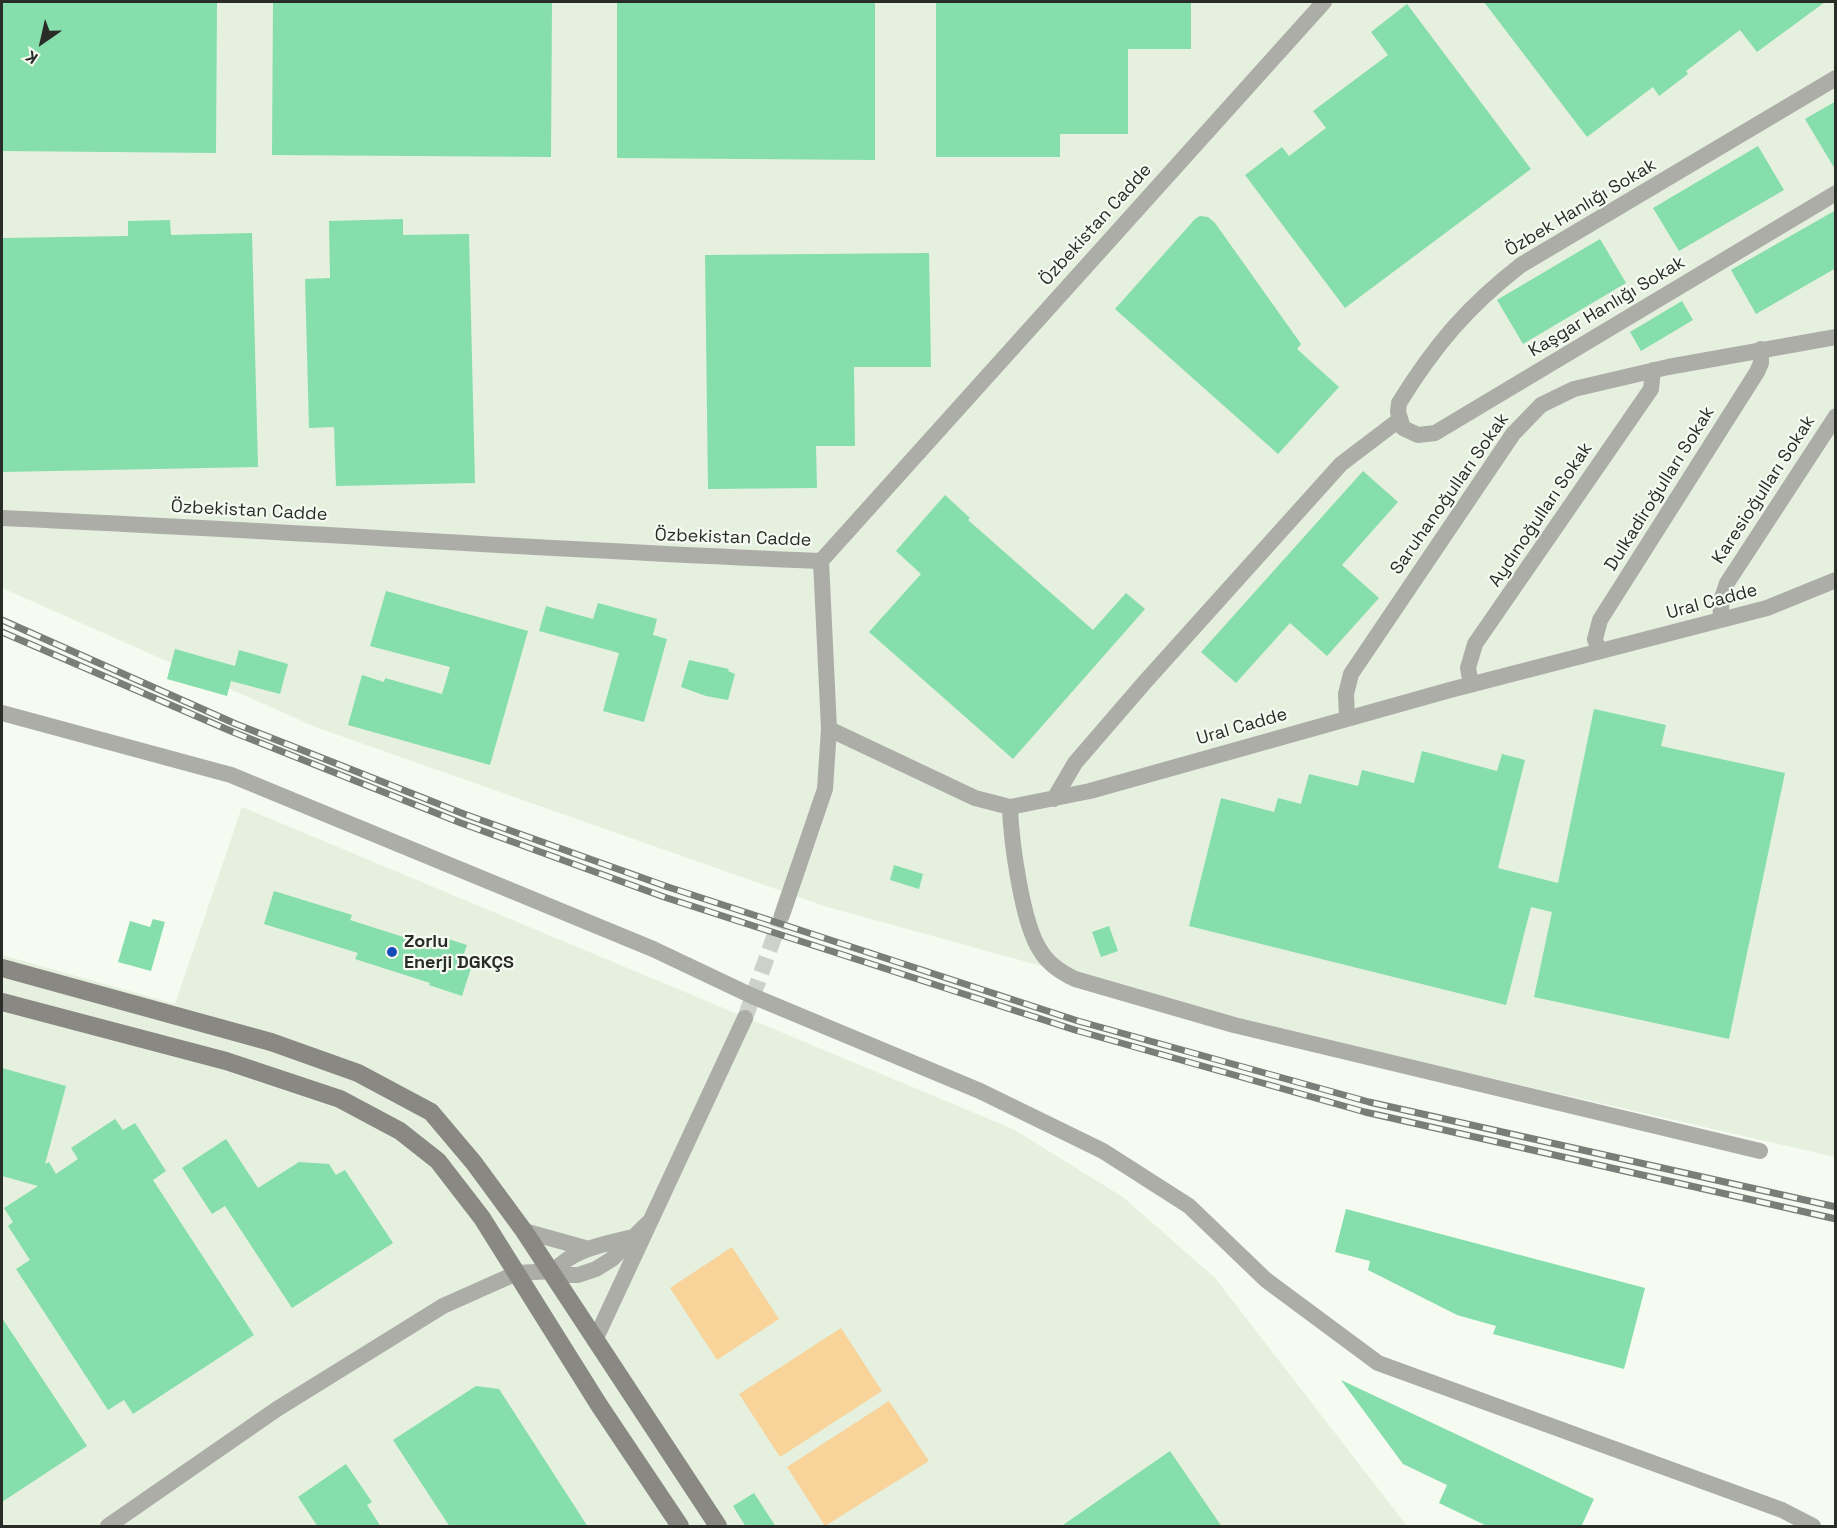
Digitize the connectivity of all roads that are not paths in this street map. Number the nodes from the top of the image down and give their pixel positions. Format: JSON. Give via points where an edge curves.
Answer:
{"nodes":[{"id":1,"x":1324,"y":2,"type":"edge"},
{"id":2,"x":1836,"y":78,"type":"edge"},
{"id":3,"x":1836,"y":193,"type":"edge"},
{"id":4,"x":1836,"y":337,"type":"edge"},
{"id":5,"x":1761,"y":349,"type":"junction"},
{"id":6,"x":1653,"y":370,"type":"junction"},
{"id":7,"x":1836,"y":416,"type":"edge"},
{"id":8,"x":1400,"y":420,"type":"junction"},
{"id":9,"x":2,"y":518,"type":"edge"},
{"id":10,"x":821,"y":561,"type":"junction"},
{"id":11,"x":1836,"y":580,"type":"edge"},
{"id":12,"x":1720,"y":620,"type":"junction"},
{"id":13,"x":1599,"y":651,"type":"junction"},
{"id":14,"x":1471,"y":684,"type":"junction"},
{"id":15,"x":2,"y":713,"type":"edge"},
{"id":16,"x":1347,"y":718,"type":"junction"},
{"id":17,"x":829,"y":729,"type":"junction"},
{"id":18,"x":1054,"y":799,"type":"junction"},
{"id":19,"x":1010,"y":807,"type":"junction"},
{"id":20,"x":782,"y":915,"type":"tunnel mouth"},
{"id":21,"x":2,"y":968,"type":"edge"},
{"id":22,"x":2,"y":1002,"type":"edge"},
{"id":23,"x":745,"y":1018,"type":"tunnel mouth"},
{"id":24,"x":1760,"y":1151,"type":"dead end"},
{"id":25,"x":648,"y":1223,"type":"junction"},
{"id":26,"x":524,"y":1230,"type":"junction"},
{"id":27,"x":633,"y":1237,"type":"junction"},
{"id":28,"x":589,"y":1249,"type":"junction"},
{"id":29,"x":551,"y":1271,"type":"junction"},
{"id":30,"x":517,"y":1273,"type":"junction"},
{"id":31,"x":595,"y":1340,"type":"junction"},
{"id":32,"x":108,"y":1527,"type":"edge"},
{"id":33,"x":680,"y":1527,"type":"edge"},
{"id":34,"x":718,"y":1527,"type":"edge"},
{"id":35,"x":1813,"y":1527,"type":"edge"}],
"edges":[{"from":1,"to":10,"type":"street","name":"Özbekistan Cadde"},
{"from":2,"to":8,"type":"street","name":"Özbek Hanlığı Sokak","via":[[1521,265],[1474,304],[1429,355],[1399,403]]},
{"from":3,"to":8,"type":"street","name":"Kaşgar Hanlığı Sokak","via":[[1435,433],[1410,432]]},
{"from":4,"to":5,"type":"street","name":"Saruhanoğulları Sokak"},
{"from":5,"to":6,"type":"street","name":"Saruhanoğulları Sokak"},
{"from":5,"to":13,"type":"street","name":"Dulkadiroğulları Sokak","via":[[1757,372],[1600,620],[1595,639]]},
{"from":6,"to":14,"type":"street","name":"Aydınoğulları Sokak","via":[[1651,389],[1475,644],[1468,668]]},
{"from":6,"to":16,"type":"street","name":"Saruhanoğulları Sokak","via":[[1563,393],[1541,405],[1521,423],[1351,674],[1346,694]]},
{"from":7,"to":12,"type":"street","name":"Karesioğulları Sokak","via":[[1727,583]]},
{"from":8,"to":18,"type":"street","via":[[1333,473],[1075,763]]},
{"from":9,"to":10,"type":"street","name":"Özbekistan Cadde","via":[[573,551]]},
{"from":10,"to":17,"type":"street"},
{"from":11,"to":12,"type":"street","name":"Ural Cadde","via":[[1767,608]]},
{"from":12,"to":13,"type":"street","name":"Ural Cadde"},
{"from":13,"to":14,"type":"street","name":"Ural Cadde"},
{"from":14,"to":16,"type":"street","name":"Ural Cadde"},
{"from":15,"to":35,"type":"street","via":[[231,775],[653,949],[750,995],[980,1091],[1102,1151],[1189,1206],[1266,1280],[1378,1363],[1782,1510]]},
{"from":16,"to":18,"type":"street","name":"Ural Cadde"},
{"from":17,"to":19,"type":"street","name":"Ural Cadde","via":[[975,798]]},
{"from":17,"to":20,"type":"street","via":[[825,789]]},
{"from":18,"to":19,"type":"street","name":"Ural Cadde"},
{"from":19,"to":24,"type":"street","via":[[1011,839],[1034,939],[1054,968],[1075,979],[1234,1025]]},
{"from":21,"to":26,"type":"street","via":[[271,1042],[358,1073],[431,1112]]},
{"from":22,"to":30,"type":"street","via":[[226,1061],[340,1099],[400,1131],[438,1161],[482,1218]]},
{"from":23,"to":25,"type":"street","via":[[687,1149]]},
{"from":25,"to":27,"type":"street"},
{"from":25,"to":31,"type":"street"},
{"from":26,"to":28,"type":"street"},
{"from":26,"to":29,"type":"street"},
{"from":27,"to":28,"type":"street"},
{"from":27,"to":29,"type":"street","via":[[596,1269],[578,1275]]},
{"from":28,"to":29,"type":"street","via":[[567,1258]]},
{"from":29,"to":30,"type":"street"},
{"from":29,"to":31,"type":"street"},
{"from":30,"to":32,"type":"street","via":[[443,1306],[287,1402]]},
{"from":30,"to":33,"type":"street"},
{"from":31,"to":34,"type":"street"}]}
